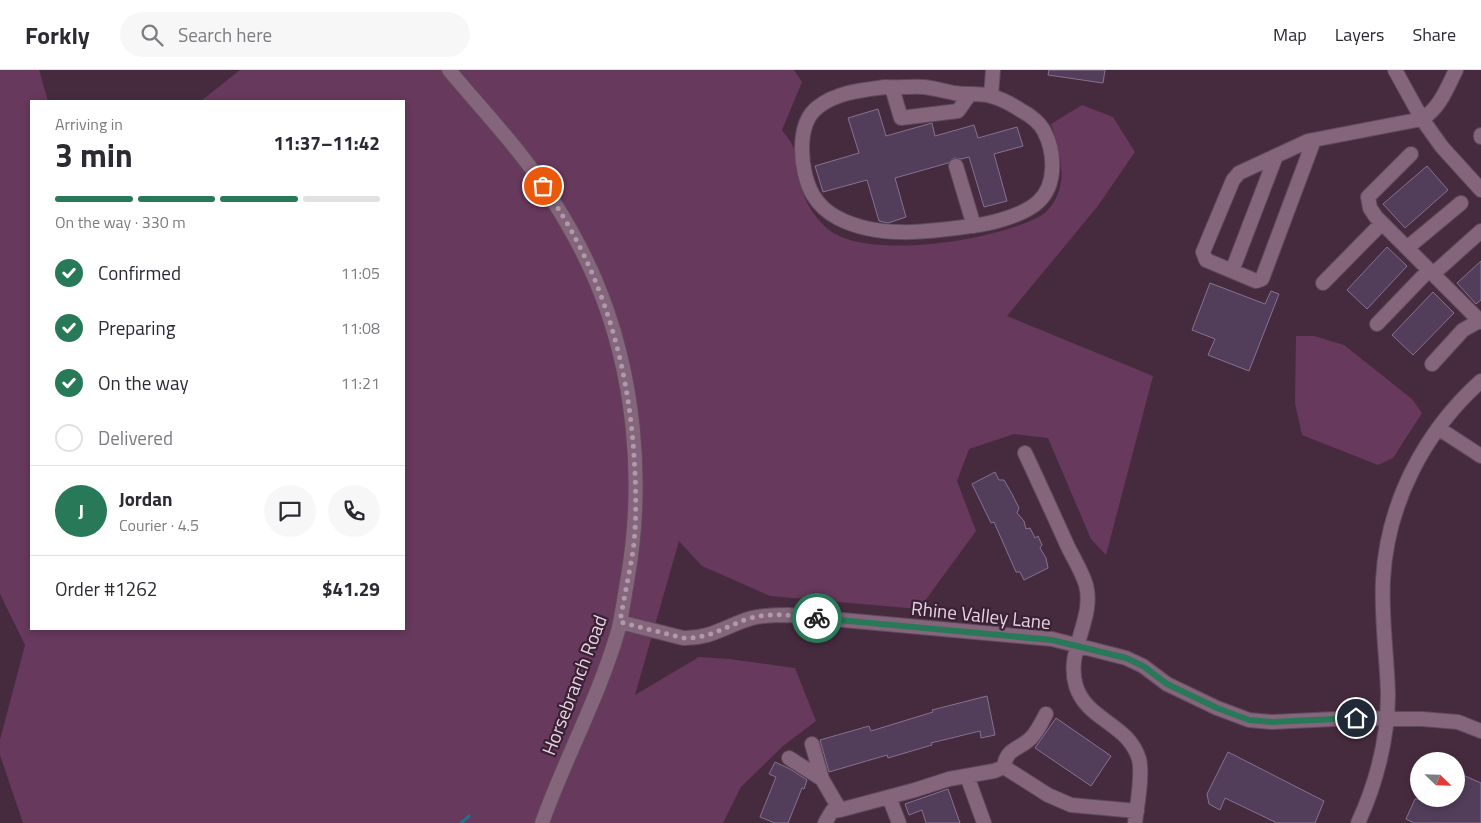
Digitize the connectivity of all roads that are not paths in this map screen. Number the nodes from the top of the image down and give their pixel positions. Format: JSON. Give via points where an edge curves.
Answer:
{"nodes":[{"id":1,"x":449,"y":70,"type":"edge"},
{"id":2,"x":993,"y":70,"type":"edge"},
{"id":3,"x":1395,"y":70,"type":"edge"},
{"id":4,"x":1456,"y":70,"type":"edge"},
{"id":5,"x":892,"y":88,"type":"junction"},
{"id":6,"x":970,"y":94,"type":"junction"},
{"id":7,"x":991,"y":96,"type":"junction"},
{"id":8,"x":1422,"y":119,"type":"junction"},
{"id":9,"x":1314,"y":140,"type":"junction"},
{"id":10,"x":1411,"y":154,"type":"dead end"},
{"id":11,"x":1276,"y":156,"type":"junction"},
{"id":12,"x":956,"y":166,"type":"dead end"},
{"id":13,"x":1481,"y":190,"type":"edge"},
{"id":14,"x":1461,"y":203,"type":"dead end"},
{"id":15,"x":1382,"y":223,"type":"junction"},
{"id":16,"x":974,"y":226,"type":"junction"},
{"id":17,"x":1481,"y":232,"type":"edge"},
{"id":18,"x":1407,"y":248,"type":"junction"},
{"id":19,"x":1232,"y":271,"type":"junction"},
{"id":20,"x":1431,"y":272,"type":"junction"},
{"id":21,"x":1323,"y":283,"type":"dead end"},
{"id":22,"x":1481,"y":321,"type":"edge"},
{"id":23,"x":1377,"y":324,"type":"dead end"},
{"id":24,"x":1432,"y":364,"type":"dead end"},
{"id":25,"x":1481,"y":381,"type":"edge"},
{"id":26,"x":1438,"y":428,"type":"junction"},
{"id":27,"x":1025,"y":453,"type":"dead end"},
{"id":28,"x":1481,"y":455,"type":"edge"},
{"id":29,"x":620,"y":622,"type":"junction"},
{"id":30,"x":1077,"y":646,"type":"junction"},
{"id":31,"x":1046,"y":714,"type":"dead end"},
{"id":32,"x":1387,"y":718,"type":"junction"},
{"id":33,"x":1481,"y":730,"type":"edge"},
{"id":34,"x":812,"y":744,"type":"dead end"},
{"id":35,"x":789,"y":758,"type":"dead end"},
{"id":36,"x":1004,"y":767,"type":"junction"},
{"id":37,"x":967,"y":776,"type":"junction"},
{"id":38,"x":822,"y":779,"type":"junction"},
{"id":39,"x":889,"y":797,"type":"junction"},
{"id":40,"x":840,"y":810,"type":"junction"},
{"id":41,"x":1136,"y":817,"type":"edge"},
{"id":42,"x":542,"y":823,"type":"edge"},
{"id":43,"x":825,"y":823,"type":"edge"},
{"id":44,"x":899,"y":823,"type":"edge"},
{"id":45,"x":984,"y":823,"type":"edge"},
{"id":46,"x":1358,"y":823,"type":"edge"}],
"edges":[{"from":1,"to":29,"type":"street","name":"Horsebranch Road","via":[[528,164],[551,197],[596,279],[608,315],[626,380],[635,476],[633,550]]},
{"from":2,"to":7,"type":"street"},
{"from":3,"to":8,"type":"street"},
{"from":4,"to":8,"type":"street","via":[[1442,98]]},
{"from":5,"to":6,"type":"street","via":[[924,87]]},
{"from":5,"to":6,"type":"street","via":[[901,118],[958,111]]},
{"from":5,"to":16,"type":"street","via":[[831,99],[812,112],[801,141],[812,194],[830,214],[863,228],[889,232]]},
{"from":6,"to":7,"type":"street"},
{"from":7,"to":16,"type":"street","via":[[1022,110],[1044,129],[1050,145],[1051,178],[1047,191],[1028,209]]},
{"from":8,"to":9,"type":"street"},
{"from":8,"to":13,"type":"street","via":[[1442,147]]},
{"from":9,"to":11,"type":"street"},
{"from":9,"to":19,"type":"street","via":[[1262,278],[1256,281]]},
{"from":10,"to":15,"type":"street","via":[[1368,197],[1370,208]]},
{"from":11,"to":19,"type":"street"},
{"from":11,"to":19,"type":"street","via":[[1239,173],[1233,180],[1203,252],[1206,260]]},
{"from":12,"to":16,"type":"street"},
{"from":14,"to":18,"type":"street"},
{"from":15,"to":18,"type":"street"},
{"from":15,"to":21,"type":"street"},
{"from":17,"to":20,"type":"street"},
{"from":18,"to":20,"type":"street"},
{"from":20,"to":22,"type":"street"},
{"from":20,"to":23,"type":"street"},
{"from":22,"to":24,"type":"street","via":[[1463,330]]},
{"from":25,"to":26,"type":"street"},
{"from":26,"to":28,"type":"street"},
{"from":26,"to":32,"type":"street","via":[[1414,467],[1390,532],[1383,580]]},
{"from":27,"to":30,"type":"street","via":[[1086,585],[1087,612]]},
{"from":29,"to":30,"type":"street","name":"Rhine Valley Lane","via":[[694,638],[750,618],[767,614],[788,615],[1052,640]]},
{"from":29,"to":42,"type":"street","name":"Horsebranch Road"},
{"from":30,"to":32,"type":"street","name":"Rhine Valley Lane","via":[[1126,658],[1167,684],[1249,720]]},
{"from":30,"to":41,"type":"street","via":[[1074,672],[1080,698],[1095,714],[1128,738],[1139,760]]},
{"from":31,"to":36,"type":"street","via":[[1033,737],[1010,751]]},
{"from":32,"to":33,"type":"street","name":"Rhine Valley Lane","via":[[1458,722]]},
{"from":32,"to":46,"type":"street","via":[[1379,762]]},
{"from":34,"to":38,"type":"street"},
{"from":35,"to":38,"type":"street"},
{"from":36,"to":37,"type":"street"},
{"from":36,"to":41,"type":"street","via":[[1048,795],[1071,805]]},
{"from":37,"to":39,"type":"street"},
{"from":37,"to":45,"type":"street"},
{"from":38,"to":40,"type":"street"},
{"from":39,"to":40,"type":"street"},
{"from":39,"to":44,"type":"street"},
{"from":40,"to":43,"type":"street","via":[[832,811]]}]}
